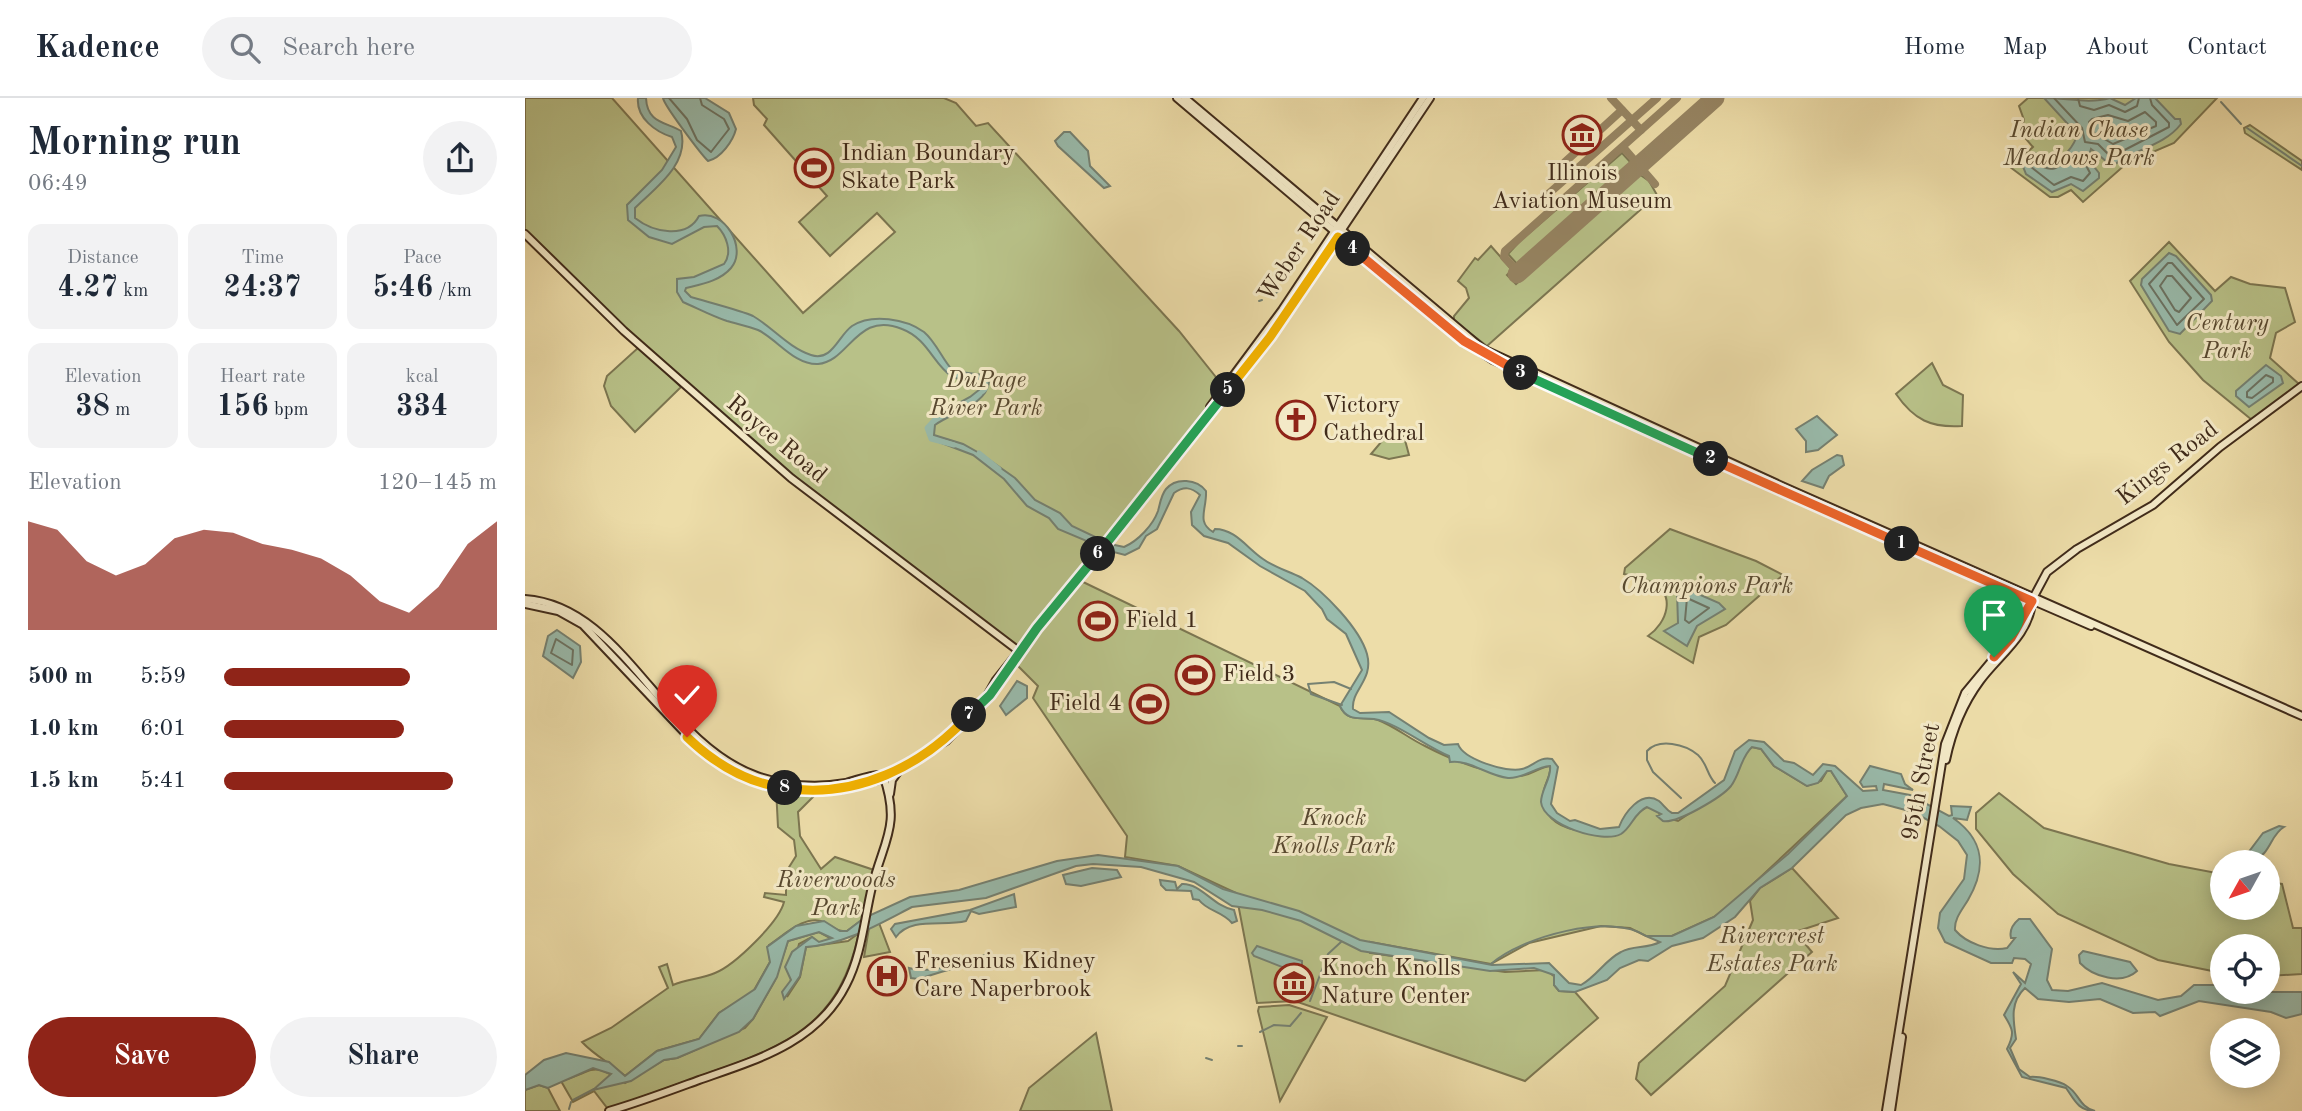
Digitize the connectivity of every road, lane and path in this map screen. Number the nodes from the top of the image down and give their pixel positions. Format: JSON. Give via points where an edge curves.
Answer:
{"nodes":[{"id":1,"x":1177,"y":98,"type":"edge"},
{"id":2,"x":1185,"y":98,"type":"edge"},
{"id":3,"x":1423,"y":98,"type":"edge"},
{"id":4,"x":1430,"y":98,"type":"edge"},
{"id":5,"x":1379,"y":164,"type":"junction"},
{"id":6,"x":1373,"y":182,"type":"junction"},
{"id":7,"x":1337,"y":232,"type":"junction"},
{"id":8,"x":525,"y":234,"type":"edge"},
{"id":9,"x":2302,"y":386,"type":"edge"},
{"id":10,"x":2033,"y":598,"type":"junction"},
{"id":11,"x":525,"y":602,"type":"edge"},
{"id":12,"x":1020,"y":652,"type":"junction"},
{"id":13,"x":2302,"y":716,"type":"edge"},
{"id":14,"x":902,"y":767,"type":"junction"},
{"id":15,"x":883,"y":775,"type":"junction"},
{"id":16,"x":890,"y":796,"type":"junction"},
{"id":17,"x":609,"y":1111,"type":"edge"},
{"id":18,"x":1889,"y":1111,"type":"edge"}],
"edges":[{"from":1,"to":7,"type":"main road"},
{"from":2,"to":7,"type":"main road"},
{"from":3,"to":5,"type":"main road","name":"Weber Road"},
{"from":4,"to":6,"type":"main road","name":"Weber Road"},
{"from":5,"to":6,"type":"main road"},
{"from":5,"to":7,"type":"main road","name":"Weber Road"},
{"from":6,"to":7,"type":"main road","name":"Weber Road"},
{"from":7,"to":10,"type":"main road","via":[[1464,341],[1493,360]]},
{"from":7,"to":12,"type":"main road","name":"Weber Road","via":[[1270,337]]},
{"from":8,"to":12,"type":"main road","name":"Royce Road","via":[[627,334],[791,478]]},
{"from":9,"to":10,"type":"main road","name":"Kings Road","via":[[2206,458],[2153,505],[2057,563]]},
{"from":10,"to":13,"type":"main road"},
{"from":10,"to":18,"type":"main road","name":"95th Street","via":[[2011,638],[1980,672],[1958,707],[1945,744]]},
{"from":11,"to":15,"type":"main road","name":"Weber Road","via":[[558,611],[583,625],[687,737],[737,773],[778,787],[821,791],[868,784]]},
{"from":12,"to":14,"type":"main road","name":"Weber Road","via":[[960,726]]},
{"from":14,"to":15,"type":"main road","name":"Weber Road"},
{"from":14,"to":16,"type":"main road","via":[[892,780]]},
{"from":15,"to":16,"type":"main road"},
{"from":16,"to":17,"type":"main road","via":[[892,824],[856,962],[842,993],[820,1021],[771,1054]]}]}
